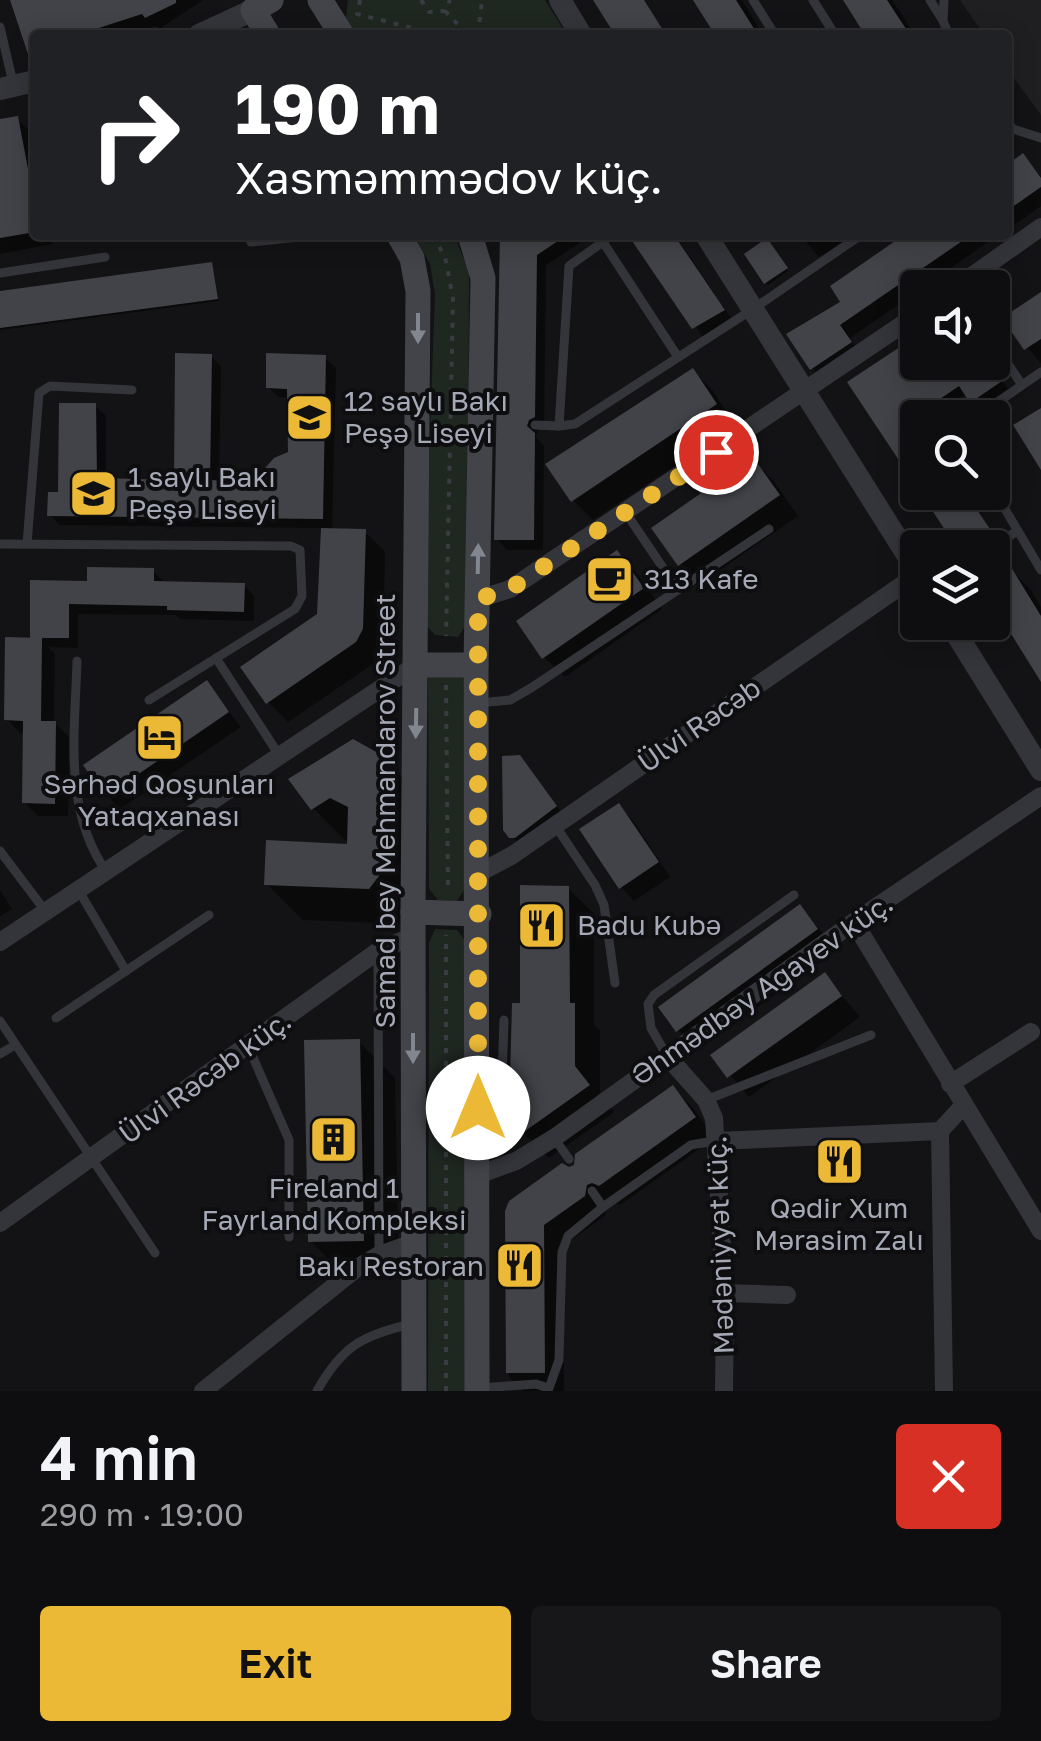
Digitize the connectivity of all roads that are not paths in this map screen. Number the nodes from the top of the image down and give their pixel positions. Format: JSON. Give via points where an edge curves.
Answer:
{"nodes":[{"id":1,"x":320,"y":0,"type":"edge"},
{"id":2,"x":560,"y":0,"type":"edge"},
{"id":3,"x":753,"y":0,"type":"edge"},
{"id":4,"x":814,"y":0,"type":"edge"},
{"id":5,"x":930,"y":0,"type":"edge"},
{"id":6,"x":944,"y":0,"type":"edge"},
{"id":7,"x":259,"y":3,"type":"edge"},
{"id":8,"x":943,"y":21,"type":"junction"},
{"id":9,"x":0,"y":26,"type":"edge"},
{"id":10,"x":208,"y":30,"type":"edge"},
{"id":11,"x":267,"y":30,"type":"edge"},
{"id":12,"x":338,"y":30,"type":"edge"},
{"id":13,"x":578,"y":30,"type":"edge"},
{"id":14,"x":772,"y":30,"type":"edge"},
{"id":15,"x":831,"y":30,"type":"edge"},
{"id":16,"x":947,"y":30,"type":"edge"},
{"id":17,"x":16,"y":85,"type":"edge"},
{"id":18,"x":1012,"y":129,"type":"edge"},
{"id":19,"x":1041,"y":138,"type":"edge"},
{"id":20,"x":1041,"y":227,"type":"edge"},
{"id":21,"x":270,"y":240,"type":"edge"},
{"id":22,"x":402,"y":240,"type":"edge"},
{"id":23,"x":472,"y":240,"type":"edge"},
{"id":24,"x":607,"y":240,"type":"edge"},
{"id":25,"x":709,"y":240,"type":"edge"},
{"id":26,"x":854,"y":240,"type":"edge"},
{"id":27,"x":251,"y":242,"type":"dead end"},
{"id":28,"x":604,"y":242,"type":"junction"},
{"id":29,"x":104,"y":257,"type":"dead end"},
{"id":30,"x":980,"y":270,"type":"edge"},
{"id":31,"x":0,"y":273,"type":"edge"},
{"id":32,"x":753,"y":310,"type":"junction"},
{"id":33,"x":900,"y":326,"type":"edge"},
{"id":34,"x":678,"y":357,"type":"junction"},
{"id":35,"x":1010,"y":367,"type":"edge"},
{"id":36,"x":1041,"y":372,"type":"edge"},
{"id":37,"x":1022,"y":385,"type":"junction"},
{"id":38,"x":132,"y":390,"type":"dead end"},
{"id":39,"x":805,"y":392,"type":"junction"},
{"id":40,"x":1001,"y":400,"type":"edge"},
{"id":41,"x":535,"y":425,"type":"dead end"},
{"id":42,"x":559,"y":426,"type":"junction"},
{"id":43,"x":1005,"y":510,"type":"edge"},
{"id":44,"x":626,"y":513,"type":"junction"},
{"id":45,"x":769,"y":529,"type":"dead end"},
{"id":46,"x":1017,"y":531,"type":"junction"},
{"id":47,"x":1010,"y":536,"type":"edge"},
{"id":48,"x":0,"y":544,"type":"edge"},
{"id":49,"x":28,"y":544,"type":"junction"},
{"id":50,"x":900,"y":544,"type":"edge"},
{"id":51,"x":1041,"y":570,"type":"edge"},
{"id":52,"x":900,"y":585,"type":"edge"},
{"id":53,"x":678,"y":590,"type":"junction"},
{"id":54,"x":478,"y":599,"type":"junction"},
{"id":55,"x":960,"y":640,"type":"edge"},
{"id":56,"x":216,"y":658,"type":"junction"},
{"id":57,"x":78,"y":661,"type":"dead end"},
{"id":58,"x":416,"y":664,"type":"junction"},
{"id":59,"x":476,"y":664,"type":"junction"},
{"id":60,"x":149,"y":700,"type":"dead end"},
{"id":61,"x":476,"y":703,"type":"junction"},
{"id":62,"x":279,"y":755,"type":"junction"},
{"id":63,"x":1041,"y":770,"type":"edge"},
{"id":64,"x":1041,"y":796,"type":"edge"},
{"id":65,"x":555,"y":825,"type":"junction"},
{"id":66,"x":0,"y":851,"type":"edge"},
{"id":67,"x":107,"y":872,"type":"junction"},
{"id":68,"x":478,"y":873,"type":"junction"},
{"id":69,"x":79,"y":890,"type":"junction"},
{"id":70,"x":794,"y":895,"type":"dead end"},
{"id":71,"x":46,"y":912,"type":"junction"},
{"id":72,"x":209,"y":914,"type":"dead end"},
{"id":73,"x":478,"y":914,"type":"junction"},
{"id":74,"x":854,"y":922,"type":"junction"},
{"id":75,"x":413,"y":924,"type":"junction"},
{"id":76,"x":0,"y":942,"type":"edge"},
{"id":77,"x":378,"y":951,"type":"junction"},
{"id":78,"x":126,"y":972,"type":"junction"},
{"id":79,"x":615,"y":984,"type":"dead end"},
{"id":80,"x":56,"y":1018,"type":"dead end"},
{"id":81,"x":504,"y":1020,"type":"dead end"},
{"id":82,"x":0,"y":1021,"type":"edge"},
{"id":83,"x":1031,"y":1032,"type":"dead end"},
{"id":84,"x":871,"y":1035,"type":"dead end"},
{"id":85,"x":15,"y":1045,"type":"junction"},
{"id":86,"x":248,"y":1046,"type":"junction"},
{"id":87,"x":0,"y":1054,"type":"edge"},
{"id":88,"x":667,"y":1056,"type":"junction"},
{"id":89,"x":950,"y":1084,"type":"junction"},
{"id":90,"x":706,"y":1100,"type":"junction"},
{"id":91,"x":963,"y":1106,"type":"junction"},
{"id":92,"x":940,"y":1131,"type":"junction"},
{"id":93,"x":554,"y":1138,"type":"junction"},
{"id":94,"x":717,"y":1140,"type":"junction"},
{"id":95,"x":478,"y":1147,"type":"junction"},
{"id":96,"x":569,"y":1159,"type":"dead end"},
{"id":97,"x":91,"y":1160,"type":"junction"},
{"id":98,"x":478,"y":1175,"type":"junction"},
{"id":99,"x":592,"y":1191,"type":"dead end"},
{"id":100,"x":604,"y":1207,"type":"junction"},
{"id":101,"x":0,"y":1223,"type":"edge"},
{"id":102,"x":1041,"y":1231,"type":"edge"},
{"id":103,"x":289,"y":1237,"type":"dead end"},
{"id":104,"x":413,"y":1242,"type":"junction"},
{"id":105,"x":155,"y":1253,"type":"dead end"},
{"id":106,"x":380,"y":1255,"type":"junction"},
{"id":107,"x":725,"y":1294,"type":"junction"},
{"id":108,"x":787,"y":1294,"type":"dead end"},
{"id":109,"x":414,"y":1324,"type":"junction"},
{"id":110,"x":477,"y":1389,"type":"edge"},
{"id":111,"x":548,"y":1390,"type":"edge"},
{"id":112,"x":203,"y":1391,"type":"edge"},
{"id":113,"x":318,"y":1391,"type":"edge"},
{"id":114,"x":414,"y":1391,"type":"edge"},
{"id":115,"x":724,"y":1391,"type":"edge"},
{"id":116,"x":944,"y":1391,"type":"edge"}],
"edges":[{"from":1,"to":12,"type":"main road"},
{"from":2,"to":13,"type":"street"},
{"from":3,"to":14,"type":"lane"},
{"from":4,"to":15,"type":"lane"},
{"from":5,"to":8,"type":"lane"},
{"from":6,"to":8,"type":"lane"},
{"from":7,"to":10,"type":"street"},
{"from":7,"to":11,"type":"main road"},
{"from":8,"to":16,"type":"lane"},
{"from":9,"to":17,"type":"lane"},
{"from":18,"to":19,"type":"lane"},
{"from":20,"to":30,"type":"street"},
{"from":21,"to":27,"type":"lane"},
{"from":22,"to":58,"type":"main road","name":"Samad bey Mehmandarov Street","one_way":true,"via":[[418,291]]},
{"from":54,"to":23,"type":"main road","one_way":true,"via":[[489,425],[483,278]]},
{"from":24,"to":28,"type":"lane"},
{"from":25,"to":32,"type":"street"},
{"from":26,"to":32,"type":"lane"},
{"from":28,"to":34,"type":"lane"},
{"from":28,"to":42,"type":"lane","via":[[576,259],[566,277]]},
{"from":29,"to":31,"type":"lane"},
{"from":32,"to":34,"type":"lane"},
{"from":32,"to":39,"type":"street"},
{"from":33,"to":39,"type":"street"},
{"from":34,"to":42,"type":"lane","via":[[575,424]]},
{"from":35,"to":37,"type":"lane"},
{"from":36,"to":37,"type":"lane"},
{"from":37,"to":40,"type":"lane"},
{"from":38,"to":49,"type":"lane","via":[[50,386],[39,393]]},
{"from":39,"to":44,"type":"street"},
{"from":39,"to":50,"type":"street"},
{"from":41,"to":42,"type":"lane"},
{"from":43,"to":46,"type":"lane"},
{"from":44,"to":53,"type":"lane"},
{"from":44,"to":54,"type":"street","via":[[510,589]]},
{"from":45,"to":53,"type":"lane"},
{"from":46,"to":47,"type":"lane"},
{"from":46,"to":51,"type":"lane"},
{"from":48,"to":49,"type":"lane"},
{"from":49,"to":56,"type":"lane","via":[[300,550],[299,604]]},
{"from":52,"to":65,"type":"street","name":"Ülvi Rəcəb"},
{"from":53,"to":61,"type":"lane","via":[[510,700]]},
{"from":54,"to":59,"type":"main road"},
{"from":55,"to":63,"type":"street"},
{"from":56,"to":60,"type":"lane"},
{"from":56,"to":62,"type":"lane"},
{"from":57,"to":67,"type":"lane","via":[[74,780],[90,848]]},
{"from":58,"to":59,"type":"main road"},
{"from":58,"to":62,"type":"street"},
{"from":58,"to":75,"type":"main road","name":"Samad bey Mehmandarov Street","one_way":true},
{"from":59,"to":61,"type":"main road"},
{"from":61,"to":68,"type":"main road"},
{"from":62,"to":67,"type":"street"},
{"from":64,"to":74,"type":"street","name":"Əhmədbəy Ağayev küç."},
{"from":65,"to":68,"type":"street","name":"Ülvi Rəcəb"},
{"from":65,"to":79,"type":"lane","via":[[604,905]]},
{"from":66,"to":71,"type":"lane"},
{"from":67,"to":69,"type":"street"},
{"from":68,"to":73,"type":"main road"},
{"from":69,"to":71,"type":"street"},
{"from":69,"to":78,"type":"lane"},
{"from":70,"to":88,"type":"lane","via":[[654,995],[648,1004],[652,1028]]},
{"from":71,"to":76,"type":"street"},
{"from":72,"to":78,"type":"lane"},
{"from":73,"to":75,"type":"main road"},
{"from":73,"to":95,"type":"main road"},
{"from":74,"to":88,"type":"street","name":"Əhmədbəy Ağayev küç."},
{"from":74,"to":89,"type":"street"},
{"from":75,"to":77,"type":"street","name":"Ülvi Rəcəb küç."},
{"from":75,"to":104,"type":"main road","name":"Samad bey Mehmandarov Street","one_way":true},
{"from":77,"to":86,"type":"street","name":"Ülvi Rəcəb küç."},
{"from":77,"to":106,"type":"lane"},
{"from":78,"to":80,"type":"lane"},
{"from":81,"to":95,"type":"lane","via":[[500,1135]]},
{"from":82,"to":85,"type":"lane"},
{"from":83,"to":89,"type":"street"},
{"from":84,"to":90,"type":"lane"},
{"from":85,"to":87,"type":"lane"},
{"from":85,"to":97,"type":"lane"},
{"from":86,"to":97,"type":"street","name":"Ülvi Rəcəb küç."},
{"from":86,"to":103,"type":"lane","via":[[289,1140]]},
{"from":88,"to":90,"type":"street","name":"Mədəniyyət küç."},
{"from":88,"to":93,"type":"street","name":"Əhmədbəy Ağayev küç."},
{"from":89,"to":91,"type":"street"},
{"from":90,"to":94,"type":"street","name":"Mədəniyyət küç."},
{"from":91,"to":92,"type":"street"},
{"from":91,"to":102,"type":"street"},
{"from":92,"to":94,"type":"street"},
{"from":92,"to":116,"type":"street"},
{"from":93,"to":96,"type":"lane"},
{"from":93,"to":98,"type":"street","name":"Əhmədbəy Ağayev küç."},
{"from":94,"to":100,"type":"lane","via":[[691,1146]]},
{"from":94,"to":107,"type":"street","name":"Mədəniyyət küç."},
{"from":95,"to":98,"type":"main road"},
{"from":97,"to":101,"type":"street","name":"Ülvi Rəcəb küç."},
{"from":97,"to":105,"type":"lane"},
{"from":98,"to":110,"type":"main road"},
{"from":99,"to":100,"type":"lane"},
{"from":100,"to":111,"type":"lane","via":[[568,1236],[562,1252],[559,1360]]},
{"from":104,"to":106,"type":"street"},
{"from":104,"to":109,"type":"main road","name":"Samad bey Mehmandarov Street"},
{"from":106,"to":112,"type":"street"},
{"from":107,"to":108,"type":"street"},
{"from":107,"to":115,"type":"street","name":"Mədəniyyət küç."},
{"from":109,"to":113,"type":"lane","via":[[354,1343]]},
{"from":109,"to":114,"type":"main road","name":"Samad bey Mehmandarov Street"},
{"from":110,"to":111,"type":"lane","via":[[536,1384]]}]}
